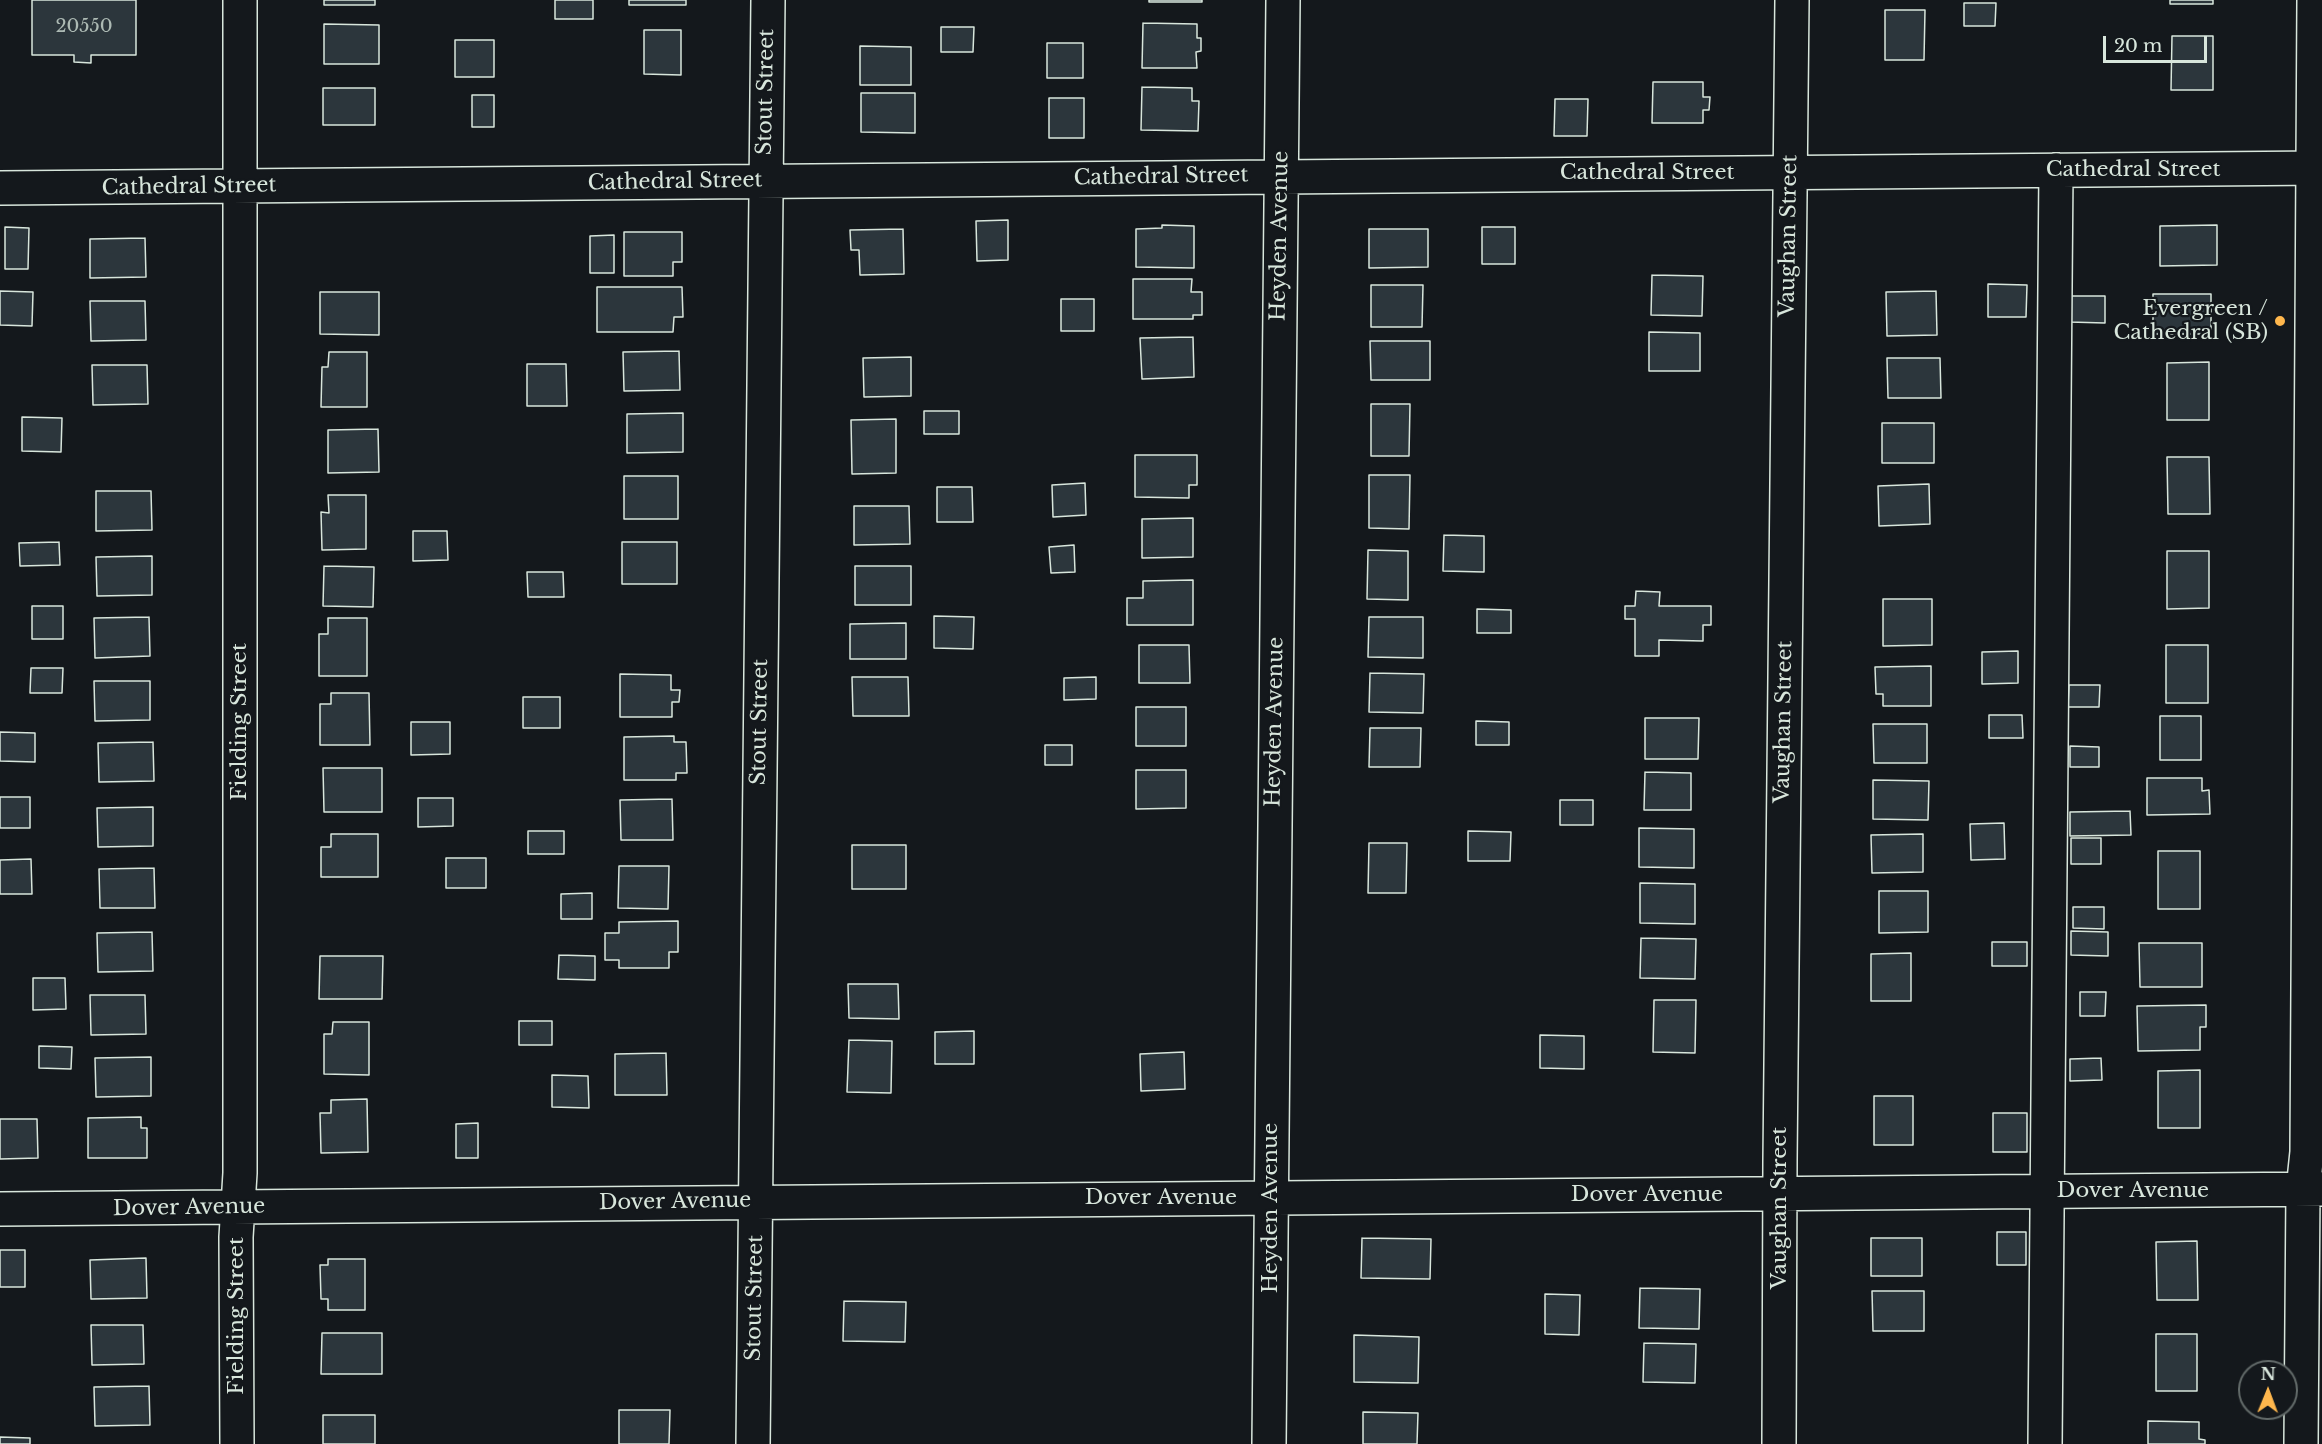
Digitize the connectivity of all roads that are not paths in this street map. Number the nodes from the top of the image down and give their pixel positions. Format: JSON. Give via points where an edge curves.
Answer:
{"nodes":[{"id":1,"x":240,"y":0,"type":"edge"},
{"id":2,"x":768,"y":0,"type":"edge"},
{"id":3,"x":1283,"y":0,"type":"edge"},
{"id":4,"x":1792,"y":0,"type":"edge"},
{"id":5,"x":2314,"y":0,"type":"edge"},
{"id":6,"x":2317,"y":168,"type":"edge"},
{"id":7,"x":2056,"y":170,"type":"junction"},
{"id":8,"x":1789,"y":172,"type":"junction"},
{"id":9,"x":1280,"y":176,"type":"junction"},
{"id":10,"x":765,"y":181,"type":"junction"},
{"id":11,"x":240,"y":187,"type":"junction"},
{"id":12,"x":0,"y":188,"type":"edge"},
{"id":13,"x":2313,"y":1190,"type":"edge"},
{"id":14,"x":2046,"y":1191,"type":"junction"},
{"id":15,"x":1779,"y":1194,"type":"junction"},
{"id":16,"x":1271,"y":1197,"type":"junction"},
{"id":17,"x":755,"y":1202,"type":"junction"},
{"id":18,"x":239,"y":1207,"type":"junction"},
{"id":19,"x":0,"y":1209,"type":"edge"},
{"id":20,"x":237,"y":1444,"type":"edge"},
{"id":21,"x":753,"y":1444,"type":"edge"},
{"id":22,"x":1269,"y":1444,"type":"edge"},
{"id":23,"x":1779,"y":1444,"type":"edge"},
{"id":24,"x":2045,"y":1444,"type":"edge"},
{"id":25,"x":2301,"y":1444,"type":"edge"}],
"edges":[{"from":1,"to":11,"type":"street","name":"Fielding Street"},
{"from":2,"to":10,"type":"street","name":"Stout Street"},
{"from":3,"to":9,"type":"street","name":"Heyden Avenue"},
{"from":4,"to":8,"type":"street","name":"Vaughan Street"},
{"from":5,"to":6,"type":"street"},
{"from":6,"to":7,"type":"street","name":"Cathedral Street"},
{"from":6,"to":13,"type":"street","via":[[2307,1152]]},
{"from":7,"to":8,"type":"street","name":"Cathedral Street"},
{"from":7,"to":14,"type":"street"},
{"from":8,"to":9,"type":"street","name":"Cathedral Street"},
{"from":8,"to":15,"type":"street","name":"Vaughan Street"},
{"from":9,"to":10,"type":"street","name":"Cathedral Street"},
{"from":9,"to":16,"type":"street","name":"Heyden Avenue"},
{"from":10,"to":11,"type":"street","name":"Cathedral Street"},
{"from":10,"to":17,"type":"street","name":"Stout Street"},
{"from":11,"to":12,"type":"street","name":"Cathedral Street"},
{"from":11,"to":18,"type":"street","name":"Fielding Street"},
{"from":13,"to":14,"type":"street","name":"Dover Avenue"},
{"from":13,"to":25,"type":"street"},
{"from":14,"to":15,"type":"street","name":"Dover Avenue"},
{"from":14,"to":24,"type":"street"},
{"from":15,"to":16,"type":"street","name":"Dover Avenue"},
{"from":15,"to":23,"type":"street","name":"Vaughan Street"},
{"from":16,"to":17,"type":"street","name":"Dover Avenue"},
{"from":16,"to":22,"type":"street","name":"Heyden Avenue"},
{"from":17,"to":18,"type":"street","name":"Dover Avenue"},
{"from":17,"to":21,"type":"street","name":"Stout Street"},
{"from":18,"to":19,"type":"street","name":"Dover Avenue"},
{"from":18,"to":20,"type":"street","name":"Fielding Street"}]}
